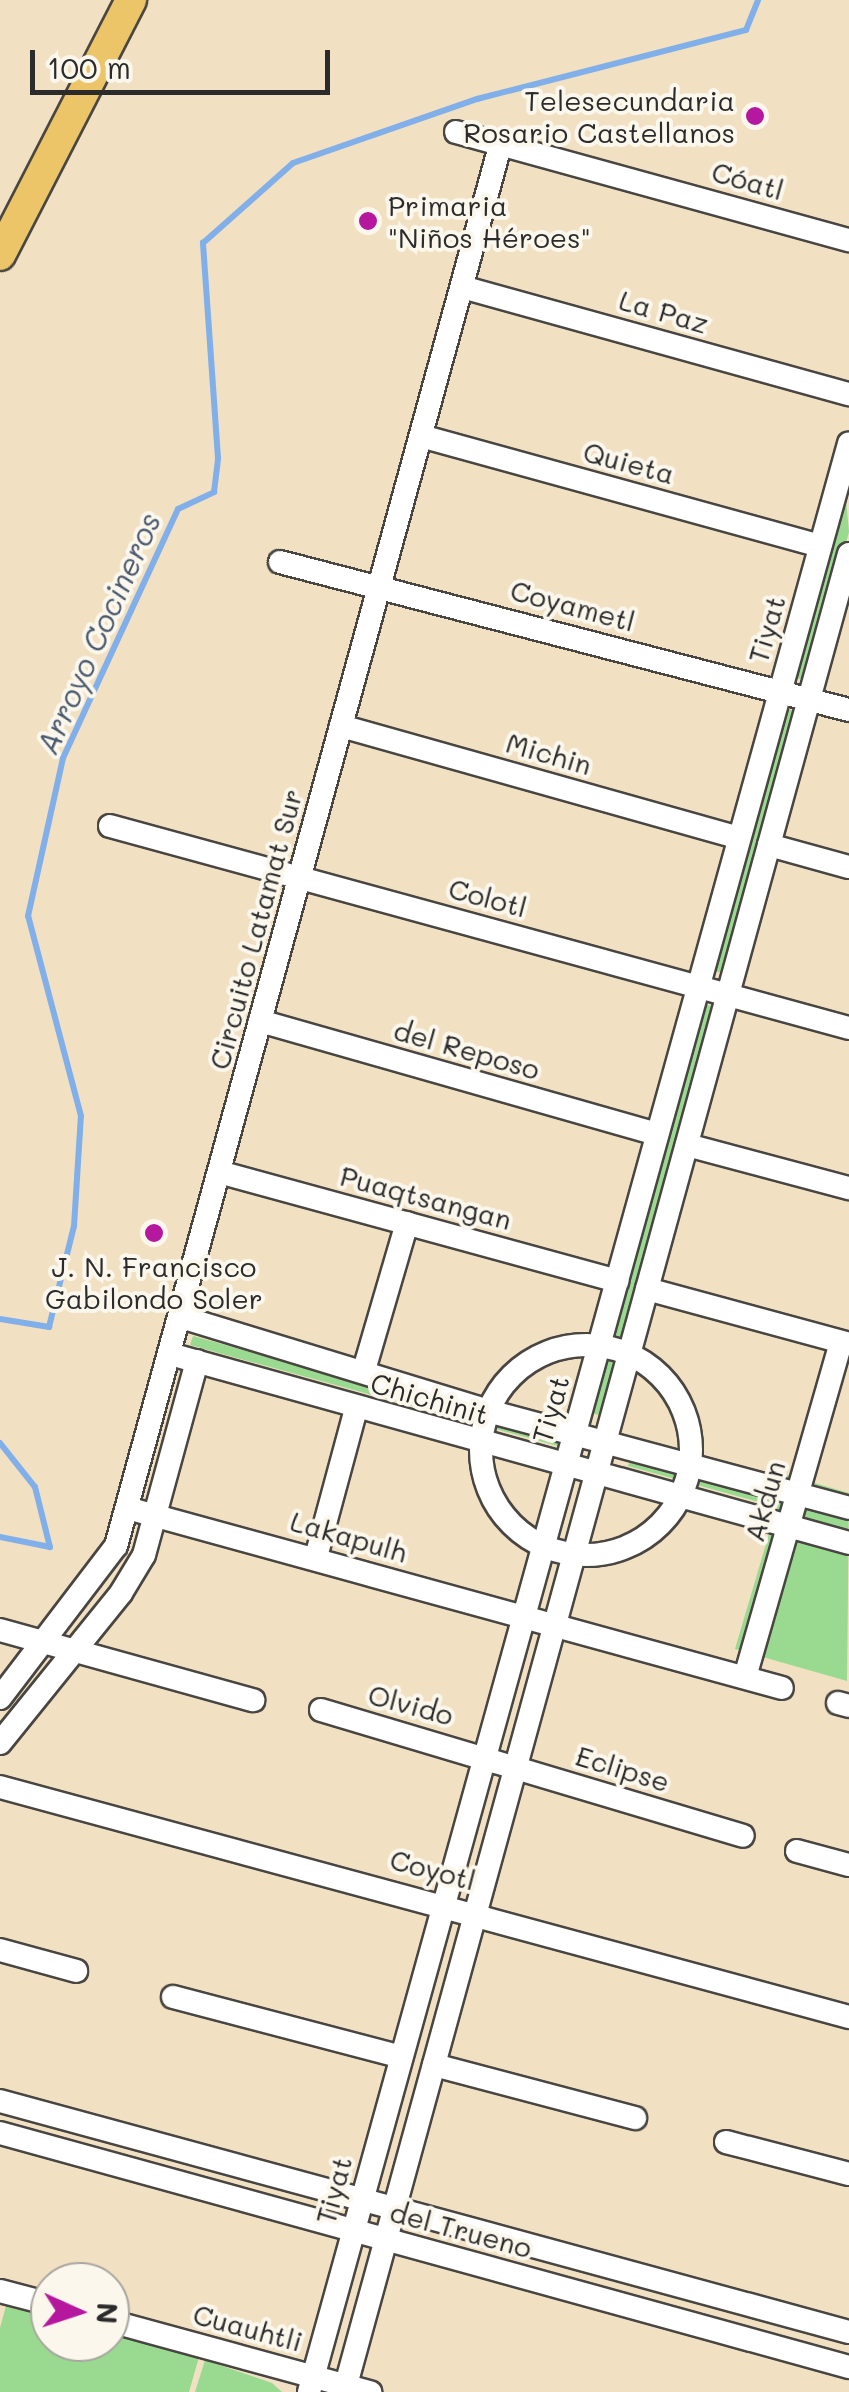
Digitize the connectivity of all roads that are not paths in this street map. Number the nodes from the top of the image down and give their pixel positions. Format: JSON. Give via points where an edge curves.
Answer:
{"nodes":[{"id":1,"x":132,"y":0,"type":"edge"},
{"id":2,"x":456,"y":132,"type":"dead end"},
{"id":3,"x":501,"y":143,"type":"junction"},
{"id":4,"x":849,"y":240,"type":"edge"},
{"id":5,"x":0,"y":255,"type":"edge"},
{"id":6,"x":462,"y":287,"type":"junction"},
{"id":7,"x":849,"y":394,"type":"edge"},
{"id":8,"x":421,"y":436,"type":"junction"},
{"id":9,"x":849,"y":443,"type":"edge"},
{"id":10,"x":844,"y":479,"type":"edge"},
{"id":11,"x":820,"y":546,"type":"junction"},
{"id":12,"x":849,"y":554,"type":"edge"},
{"id":13,"x":280,"y":562,"type":"dead end"},
{"id":14,"x":380,"y":586,"type":"junction"},
{"id":15,"x":780,"y":690,"type":"junction"},
{"id":16,"x":809,"y":699,"type":"junction"},
{"id":17,"x":849,"y":710,"type":"edge"},
{"id":18,"x":342,"y":726,"type":"junction"},
{"id":19,"x":110,"y":826,"type":"dead end"},
{"id":20,"x":740,"y":838,"type":"junction"},
{"id":21,"x":769,"y":845,"type":"junction"},
{"id":22,"x":849,"y":867,"type":"edge"},
{"id":23,"x":300,"y":878,"type":"junction"},
{"id":24,"x":698,"y":986,"type":"junction"},
{"id":25,"x":728,"y":994,"type":"junction"},
{"id":26,"x":260,"y":1021,"type":"junction"},
{"id":27,"x":849,"y":1028,"type":"edge"},
{"id":28,"x":657,"y":1134,"type":"junction"},
{"id":29,"x":687,"y":1145,"type":"junction"},
{"id":30,"x":219,"y":1172,"type":"junction"},
{"id":31,"x":642,"y":1188,"type":"junction"},
{"id":32,"x":849,"y":1188,"type":"edge"},
{"id":33,"x":672,"y":1198,"type":"junction"},
{"id":34,"x":407,"y":1224,"type":"junction"},
{"id":35,"x":616,"y":1281,"type":"junction"},
{"id":36,"x":647,"y":1289,"type":"junction"},
{"id":37,"x":181,"y":1317,"type":"junction"},
{"id":38,"x":845,"y":1343,"type":"edge"},
{"id":39,"x":599,"y":1345,"type":"junction"},
{"id":40,"x":170,"y":1354,"type":"junction"},
{"id":41,"x":630,"y":1354,"type":"junction"},
{"id":42,"x":198,"y":1362,"type":"junction"},
{"id":43,"x":364,"y":1370,"type":"junction"},
{"id":44,"x":356,"y":1409,"type":"junction"},
{"id":45,"x":488,"y":1411,"type":"junction"},
{"id":46,"x":574,"y":1434,"type":"junction"},
{"id":47,"x":605,"y":1442,"type":"junction"},
{"id":48,"x":481,"y":1444,"type":"junction"},
{"id":49,"x":690,"y":1465,"type":"junction"},
{"id":50,"x":565,"y":1466,"type":"junction"},
{"id":51,"x":596,"y":1475,"type":"junction"},
{"id":52,"x":798,"y":1494,"type":"junction"},
{"id":53,"x":680,"y":1498,"type":"junction"},
{"id":54,"x":127,"y":1508,"type":"junction"},
{"id":55,"x":849,"y":1508,"type":"edge"},
{"id":56,"x":154,"y":1516,"type":"junction"},
{"id":57,"x":788,"y":1527,"type":"junction"},
{"id":58,"x":849,"y":1543,"type":"edge"},
{"id":59,"x":543,"y":1546,"type":"junction"},
{"id":60,"x":574,"y":1555,"type":"junction"},
{"id":61,"x":316,"y":1557,"type":"junction"},
{"id":62,"x":523,"y":1617,"type":"junction"},
{"id":63,"x":555,"y":1625,"type":"junction"},
{"id":64,"x":0,"y":1630,"type":"edge"},
{"id":65,"x":44,"y":1642,"type":"junction"},
{"id":66,"x":75,"y":1651,"type":"junction"},
{"id":67,"x":745,"y":1677,"type":"junction"},
{"id":68,"x":782,"y":1688,"type":"dead end"},
{"id":69,"x":0,"y":1698,"type":"edge"},
{"id":70,"x":253,"y":1700,"type":"dead end"},
{"id":71,"x":321,"y":1710,"type":"dead end"},
{"id":72,"x":0,"y":1743,"type":"edge"},
{"id":73,"x":485,"y":1756,"type":"junction"},
{"id":74,"x":516,"y":1766,"type":"junction"},
{"id":75,"x":0,"y":1787,"type":"edge"},
{"id":76,"x":744,"y":1836,"type":"dead end"},
{"id":77,"x":797,"y":1851,"type":"dead end"},
{"id":78,"x":849,"y":1865,"type":"edge"},
{"id":79,"x":444,"y":1903,"type":"junction"},
{"id":80,"x":476,"y":1912,"type":"junction"},
{"id":81,"x":0,"y":1950,"type":"edge"},
{"id":82,"x":76,"y":1971,"type":"dead end"},
{"id":83,"x":173,"y":1997,"type":"dead end"},
{"id":84,"x":849,"y":2017,"type":"edge"},
{"id":85,"x":401,"y":2057,"type":"junction"},
{"id":86,"x":434,"y":2065,"type":"junction"},
{"id":87,"x":0,"y":2101,"type":"edge"},
{"id":88,"x":635,"y":2118,"type":"dead end"},
{"id":89,"x":0,"y":2133,"type":"edge"},
{"id":90,"x":726,"y":2142,"type":"dead end"},
{"id":91,"x":849,"y":2174,"type":"edge"},
{"id":92,"x":362,"y":2199,"type":"junction"},
{"id":93,"x":395,"y":2208,"type":"junction"},
{"id":94,"x":354,"y":2230,"type":"junction"},
{"id":95,"x":386,"y":2240,"type":"junction"},
{"id":96,"x":0,"y":2291,"type":"edge"},
{"id":97,"x":30,"y":2299,"type":"edge"},
{"id":98,"x":130,"y":2327,"type":"edge"},
{"id":99,"x":849,"y":2332,"type":"edge"},
{"id":100,"x":849,"y":2366,"type":"edge"},
{"id":101,"x":311,"y":2384,"type":"edge"},
{"id":102,"x":345,"y":2389,"type":"edge"},
{"id":103,"x":370,"y":2392,"type":"edge"}],
"edges":[{"from":1,"to":5,"type":"main road"},
{"from":2,"to":3,"type":"street","name":"Cóatl"},
{"from":3,"to":4,"type":"street","name":"Cóatl"},
{"from":3,"to":6,"type":"street","name":"Circuito Latamat Sur"},
{"from":6,"to":7,"type":"street","name":"La Paz"},
{"from":6,"to":8,"type":"street","name":"Circuito Latamat Sur"},
{"from":8,"to":11,"type":"street","name":"Quieta"},
{"from":8,"to":14,"type":"street","name":"Circuito Latamat Sur"},
{"from":9,"to":10,"type":"street","name":"Tiyat"},
{"from":10,"to":11,"type":"street","name":"Tiyat"},
{"from":11,"to":15,"type":"street","name":"Tiyat"},
{"from":12,"to":16,"type":"street"},
{"from":13,"to":14,"type":"street","name":"Coyametl"},
{"from":14,"to":15,"type":"street","name":"Coyametl"},
{"from":14,"to":18,"type":"street","name":"Circuito Latamat Sur"},
{"from":15,"to":16,"type":"street","name":"Coyametl"},
{"from":15,"to":20,"type":"street","name":"Tiyat"},
{"from":16,"to":17,"type":"street","name":"Coyametl"},
{"from":16,"to":21,"type":"street"},
{"from":18,"to":20,"type":"street","name":"Michin"},
{"from":18,"to":23,"type":"street","name":"Circuito Latamat Sur"},
{"from":19,"to":23,"type":"street","name":"Colotl"},
{"from":20,"to":24,"type":"street","name":"Tiyat"},
{"from":21,"to":22,"type":"street"},
{"from":21,"to":25,"type":"street"},
{"from":23,"to":24,"type":"street","name":"Colotl"},
{"from":23,"to":26,"type":"street","name":"Circuito Latamat Sur"},
{"from":24,"to":25,"type":"street","name":"Colotl"},
{"from":24,"to":28,"type":"street","name":"Tiyat"},
{"from":25,"to":27,"type":"street","name":"Colotl"},
{"from":25,"to":29,"type":"street"},
{"from":26,"to":28,"type":"street","name":"del Reposo"},
{"from":26,"to":30,"type":"street","name":"Circuito Latamat Sur"},
{"from":28,"to":31,"type":"street","name":"Tiyat"},
{"from":29,"to":32,"type":"street"},
{"from":29,"to":33,"type":"street"},
{"from":30,"to":34,"type":"street","name":"Puaqtsangan"},
{"from":30,"to":37,"type":"street","name":"Circuito Latamat Sur"},
{"from":31,"to":33,"type":"street"},
{"from":31,"to":35,"type":"street","name":"Tiyat"},
{"from":33,"to":36,"type":"street"},
{"from":34,"to":35,"type":"street","name":"Puaqtsangan"},
{"from":34,"to":43,"type":"street"},
{"from":35,"to":39,"type":"street","name":"Tiyat"},
{"from":36,"to":38,"type":"street"},
{"from":36,"to":41,"type":"street"},
{"from":37,"to":40,"type":"street","name":"Circuito Latamat Sur"},
{"from":37,"to":43,"type":"street","name":"Chichinit"},
{"from":38,"to":52,"type":"street","name":"Akdun"},
{"from":39,"to":41,"type":"street"},
{"from":39,"to":45,"type":"street","via":[[562,1347],[531,1360]]},
{"from":39,"to":46,"type":"street","name":"Tiyat"},
{"from":40,"to":42,"type":"street","name":"Chichinit"},
{"from":40,"to":54,"type":"street","name":"Circuito Latamat Sur"},
{"from":41,"to":47,"type":"street"},
{"from":41,"to":49,"type":"street","via":[[658,1373],[679,1400],[690,1431]]},
{"from":42,"to":44,"type":"street","name":"Chichinit"},
{"from":42,"to":56,"type":"street"},
{"from":43,"to":45,"type":"street","name":"Chichinit"},
{"from":44,"to":48,"type":"street","name":"Chichinit"},
{"from":44,"to":61,"type":"street"},
{"from":45,"to":46,"type":"street","name":"Chichinit"},
{"from":45,"to":48,"type":"street"},
{"from":46,"to":47,"type":"street","name":"Chichinit"},
{"from":46,"to":50,"type":"street","name":"Tiyat"},
{"from":47,"to":49,"type":"street","name":"Chichinit"},
{"from":47,"to":51,"type":"street"},
{"from":48,"to":50,"type":"street","name":"Chichinit"},
{"from":48,"to":59,"type":"street","via":[[487,1485],[508,1521]]},
{"from":49,"to":52,"type":"street","name":"Chichinit"},
{"from":49,"to":53,"type":"street"},
{"from":50,"to":51,"type":"street","name":"Chichinit"},
{"from":50,"to":59,"type":"street","name":"Tiyat"},
{"from":51,"to":53,"type":"street","name":"Chichinit"},
{"from":51,"to":60,"type":"street"},
{"from":52,"to":55,"type":"street","name":"Chichinit"},
{"from":52,"to":57,"type":"street","name":"Akdun"},
{"from":53,"to":57,"type":"street","name":"Chichinit"},
{"from":53,"to":60,"type":"street","via":[[636,1543]]},
{"from":54,"to":56,"type":"street","name":"Lakapulh"},
{"from":54,"to":65,"type":"street","name":"Circuito Latamat Sur","via":[[103,1569]]},
{"from":56,"to":61,"type":"street","name":"Lakapulh"},
{"from":56,"to":66,"type":"street","via":[[130,1582]]},
{"from":57,"to":58,"type":"street","name":"Chichinit"},
{"from":57,"to":67,"type":"street","name":"Akdun"},
{"from":59,"to":60,"type":"street"},
{"from":59,"to":62,"type":"street","name":"Tiyat"},
{"from":60,"to":63,"type":"street"},
{"from":61,"to":62,"type":"street","name":"Lakapulh"},
{"from":62,"to":63,"type":"street","name":"Lakapulh"},
{"from":62,"to":73,"type":"street","name":"Tiyat"},
{"from":63,"to":67,"type":"street","name":"Lakapulh"},
{"from":63,"to":74,"type":"street"},
{"from":64,"to":65,"type":"street"},
{"from":65,"to":66,"type":"street"},
{"from":65,"to":69,"type":"street","name":"Circuito Latamat Sur"},
{"from":66,"to":70,"type":"street"},
{"from":66,"to":72,"type":"street"},
{"from":67,"to":68,"type":"street","name":"Lakapulh"},
{"from":71,"to":73,"type":"street","name":"Olvido"},
{"from":73,"to":74,"type":"street","name":"Eclipse"},
{"from":73,"to":79,"type":"street","name":"Tiyat"},
{"from":74,"to":76,"type":"street","name":"Eclipse"},
{"from":74,"to":80,"type":"street"},
{"from":75,"to":79,"type":"street","name":"Coyotl"},
{"from":77,"to":78,"type":"street"},
{"from":79,"to":80,"type":"street","name":"Coyotl"},
{"from":79,"to":85,"type":"street","name":"Tiyat"},
{"from":80,"to":84,"type":"street","name":"Coyotl"},
{"from":80,"to":86,"type":"street"},
{"from":81,"to":82,"type":"street"},
{"from":83,"to":85,"type":"street"},
{"from":85,"to":92,"type":"street","name":"Tiyat"},
{"from":86,"to":88,"type":"street"},
{"from":86,"to":93,"type":"street"},
{"from":87,"to":92,"type":"street","name":"del Trueno"},
{"from":89,"to":94,"type":"street","name":"del Trueno"},
{"from":90,"to":91,"type":"street"},
{"from":92,"to":93,"type":"street","name":"del Trueno"},
{"from":92,"to":94,"type":"street","name":"Tiyat"},
{"from":93,"to":95,"type":"street"},
{"from":93,"to":99,"type":"street","name":"del Trueno"},
{"from":94,"to":95,"type":"street","name":"del Trueno"},
{"from":94,"to":101,"type":"street","name":"Tiyat"},
{"from":95,"to":100,"type":"street","name":"del Trueno"},
{"from":95,"to":102,"type":"street"},
{"from":96,"to":97,"type":"street"},
{"from":98,"to":101,"type":"street","name":"Cuauhtli"},
{"from":101,"to":102,"type":"street","name":"Cuauhtli"},
{"from":102,"to":103,"type":"street","name":"Cuauhtli"}]}
